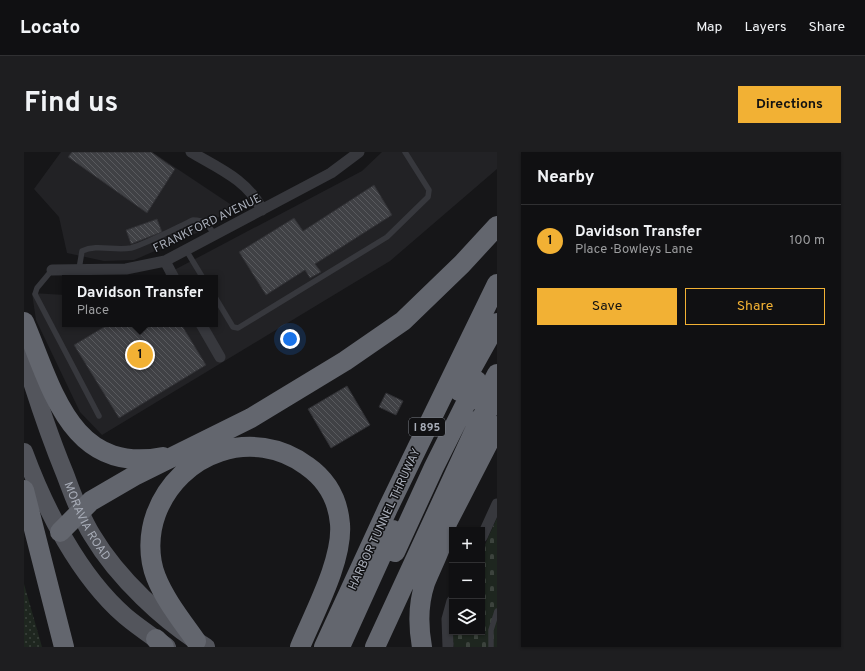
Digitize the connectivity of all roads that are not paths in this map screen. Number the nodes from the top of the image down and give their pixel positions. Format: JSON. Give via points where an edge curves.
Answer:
{"nodes":[{"id":1,"x":190,"y":152,"type":"edge"},
{"id":2,"x":359,"y":152,"type":"edge"},
{"id":3,"x":405,"y":152,"type":"edge"},
{"id":4,"x":262,"y":210,"type":"junction"},
{"id":5,"x":497,"y":226,"type":"edge"},
{"id":6,"x":215,"y":235,"type":"junction"},
{"id":7,"x":186,"y":250,"type":"junction"},
{"id":8,"x":165,"y":261,"type":"junction"},
{"id":9,"x":79,"y":269,"type":"junction"},
{"id":10,"x":52,"y":270,"type":"joint"},
{"id":11,"x":172,"y":275,"type":"edge"},
{"id":12,"x":201,"y":275,"type":"edge"},
{"id":13,"x":497,"y":284,"type":"edge"},
{"id":14,"x":218,"y":302,"type":"edge"},
{"id":15,"x":24,"y":322,"type":"edge"},
{"id":16,"x":497,"y":323,"type":"edge"},
{"id":17,"x":203,"y":327,"type":"edge"},
{"id":18,"x":497,"y":345,"type":"edge"},
{"id":19,"x":24,"y":356,"type":"edge"},
{"id":20,"x":220,"y":357,"type":"dead end"},
{"id":21,"x":497,"y":374,"type":"edge"},
{"id":22,"x":497,"y":394,"type":"edge"},
{"id":23,"x":99,"y":416,"type":"dead end"},
{"id":24,"x":488,"y":422,"type":"edge"},
{"id":25,"x":24,"y":452,"type":"edge"},
{"id":26,"x":180,"y":454,"type":"junction"},
{"id":27,"x":24,"y":490,"type":"edge"},
{"id":28,"x":497,"y":504,"type":"edge"},
{"id":29,"x":79,"y":511,"type":"junction"},
{"id":30,"x":447,"y":523,"type":"junction"},
{"id":31,"x":485,"y":530,"type":"edge"},
{"id":32,"x":60,"y":532,"type":"junction"},
{"id":33,"x":497,"y":611,"type":"edge"},
{"id":34,"x":449,"y":612,"type":"edge"},
{"id":35,"x":162,"y":644,"type":"edge"},
{"id":36,"x":201,"y":644,"type":"edge"},
{"id":37,"x":64,"y":647,"type":"edge"},
{"id":38,"x":300,"y":647,"type":"edge"},
{"id":39,"x":324,"y":647,"type":"edge"},
{"id":40,"x":340,"y":647,"type":"edge"},
{"id":41,"x":353,"y":647,"type":"edge"},
{"id":42,"x":376,"y":647,"type":"edge"},
{"id":43,"x":387,"y":647,"type":"edge"},
{"id":44,"x":422,"y":647,"type":"edge"},
{"id":45,"x":448,"y":647,"type":"edge"},
{"id":46,"x":491,"y":647,"type":"edge"}],
"edges":[{"from":1,"to":4,"type":"street","via":[[246,186],[257,198]]},
{"from":2,"to":4,"type":"street","name":"FRANKFORD AVENUE","via":[[331,173]]},
{"from":3,"to":14,"type":"lane","via":[[429,190],[428,197],[387,237],[238,328],[233,327]]},
{"from":4,"to":6,"type":"street","name":"FRANKFORD AVENUE"},
{"from":5,"to":26,"type":"highway","via":[[403,321],[345,361],[251,418]]},
{"from":6,"to":7,"type":"street","name":"FRANKFORD AVENUE"},
{"from":6,"to":9,"type":"lane","via":[[206,223],[193,220],[131,248],[91,247],[82,251]]},
{"from":7,"to":8,"type":"street","name":"FRANKFORD AVENUE"},
{"from":7,"to":12,"type":"lane"},
{"from":8,"to":9,"type":"street","name":"FRANKFORD AVENUE","via":[[126,268]]},
{"from":8,"to":11,"type":"street"},
{"from":9,"to":10,"type":"street","name":"FRANKFORD AVENUE"},
{"from":10,"to":23,"type":"lane","via":[[35,294]]},
{"from":13,"to":39,"type":"highway","name":"HARBOR TUNNEL THRUWAY","number":"I 895","via":[[388,508]]},
{"from":15,"to":26,"type":"highway","via":[[64,415],[90,443],[99,449],[128,459],[147,460]]},
{"from":16,"to":40,"type":"highway","via":[[436,437]]},
{"from":17,"to":20,"type":"street"},
{"from":18,"to":41,"type":"highway","via":[[434,467]]},
{"from":19,"to":29,"type":"main road","name":"MORAVIA ROAD","via":[[42,416]]},
{"from":21,"to":24,"type":"highway","via":[[480,408]]},
{"from":22,"to":24,"type":"highway","via":[[489,409]]},
{"from":24,"to":30,"type":"highway"},
{"from":24,"to":42,"type":"highway"},
{"from":25,"to":32,"type":"main road"},
{"from":26,"to":29,"type":"highway","via":[[116,486]]},
{"from":27,"to":37,"type":"highway"},
{"from":28,"to":31,"type":"street"},
{"from":29,"to":32,"type":"highway"},
{"from":29,"to":36,"type":"main road","name":"MORAVIA ROAD","via":[[105,555],[129,584]]},
{"from":30,"to":43,"type":"highway","via":[[440,531]]},
{"from":30,"to":44,"type":"highway","via":[[446,535],[425,584],[419,606]]},
{"from":32,"to":35,"type":"main road","via":[[98,588],[125,616]]},
{"from":33,"to":46,"type":"lane","via":[[491,630]]},
{"from":34,"to":45,"type":"street"},
{"from":36,"to":38,"type":"highway","via":[[172,606],[156,576],[151,554],[151,535],[165,495],[182,474],[196,462],[210,455],[239,446],[290,455],[322,478],[329,488],[338,512],[338,556]]}]}
